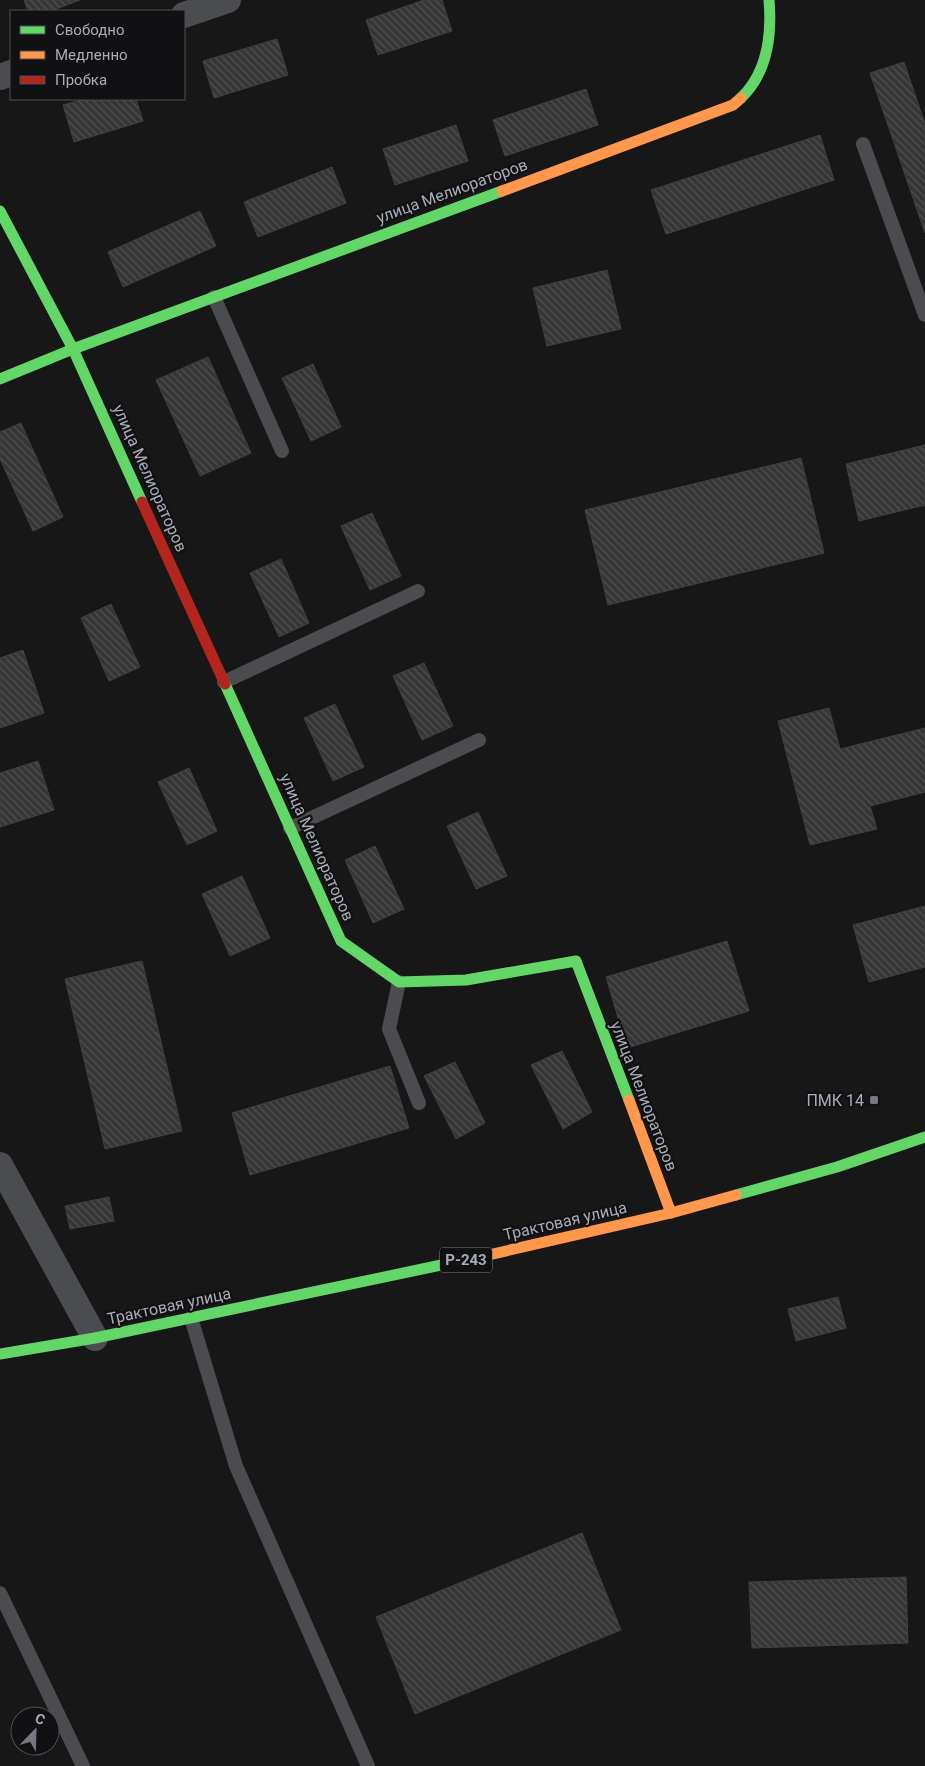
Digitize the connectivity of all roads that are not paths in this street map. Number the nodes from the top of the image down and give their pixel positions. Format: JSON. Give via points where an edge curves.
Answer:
{"nodes":[{"id":1,"x":228,"y":0,"type":"edge"},
{"id":2,"x":769,"y":0,"type":"edge"},
{"id":3,"x":185,"y":15,"type":"edge"},
{"id":4,"x":864,"y":144,"type":"dead end"},
{"id":5,"x":0,"y":212,"type":"edge"},
{"id":6,"x":214,"y":297,"type":"junction"},
{"id":7,"x":925,"y":315,"type":"edge"},
{"id":8,"x":73,"y":349,"type":"junction"},
{"id":9,"x":0,"y":379,"type":"edge"},
{"id":10,"x":282,"y":450,"type":"dead end"},
{"id":11,"x":418,"y":591,"type":"dead end"},
{"id":12,"x":224,"y":682,"type":"junction"},
{"id":13,"x":479,"y":740,"type":"dead end"},
{"id":14,"x":290,"y":828,"type":"junction"},
{"id":15,"x":399,"y":982,"type":"junction"},
{"id":16,"x":419,"y":1103,"type":"dead end"},
{"id":17,"x":925,"y":1137,"type":"edge"},
{"id":18,"x":0,"y":1165,"type":"edge"},
{"id":19,"x":671,"y":1213,"type":"junction"},
{"id":20,"x":191,"y":1318,"type":"junction"},
{"id":21,"x":95,"y":1338,"type":"junction"},
{"id":22,"x":0,"y":1354,"type":"edge"},
{"id":23,"x":0,"y":1593,"type":"edge"},
{"id":24,"x":83,"y":1766,"type":"edge"},
{"id":25,"x":368,"y":1766,"type":"edge"}],
"edges":[{"from":1,"to":3,"type":"street"},
{"from":2,"to":6,"type":"main road","name":"улица Мелиораторов","via":[[771,20],[766,58],[751,88],[734,104]]},
{"from":4,"to":7,"type":"lane"},
{"from":5,"to":8,"type":"main road"},
{"from":6,"to":8,"type":"main road","name":"улица Мелиораторов"},
{"from":6,"to":10,"type":"lane"},
{"from":8,"to":9,"type":"main road","name":"улица Мелиораторов"},
{"from":8,"to":12,"type":"main road","name":"улица Мелиораторов"},
{"from":11,"to":12,"type":"lane"},
{"from":12,"to":14,"type":"main road","name":"улица Мелиораторов"},
{"from":13,"to":14,"type":"lane"},
{"from":14,"to":15,"type":"main road","name":"улица Мелиораторов","via":[[342,940]]},
{"from":15,"to":16,"type":"lane","via":[[389,1029]]},
{"from":15,"to":19,"type":"main road","name":"улица Мелиораторов","via":[[466,980],[576,962]]},
{"from":17,"to":19,"type":"main road","name":"Трактовая улица","number":"Р-243","via":[[837,1167]]},
{"from":18,"to":21,"type":"street"},
{"from":19,"to":20,"type":"main road","name":"Трактовая улица","number":"Р-243"},
{"from":20,"to":21,"type":"main road","name":"Трактовая улица","number":"Р-243"},
{"from":20,"to":25,"type":"lane","via":[[236,1466]]},
{"from":21,"to":22,"type":"main road","name":"Трактовая улица","number":"Р-243"},
{"from":23,"to":24,"type":"lane"}]}
